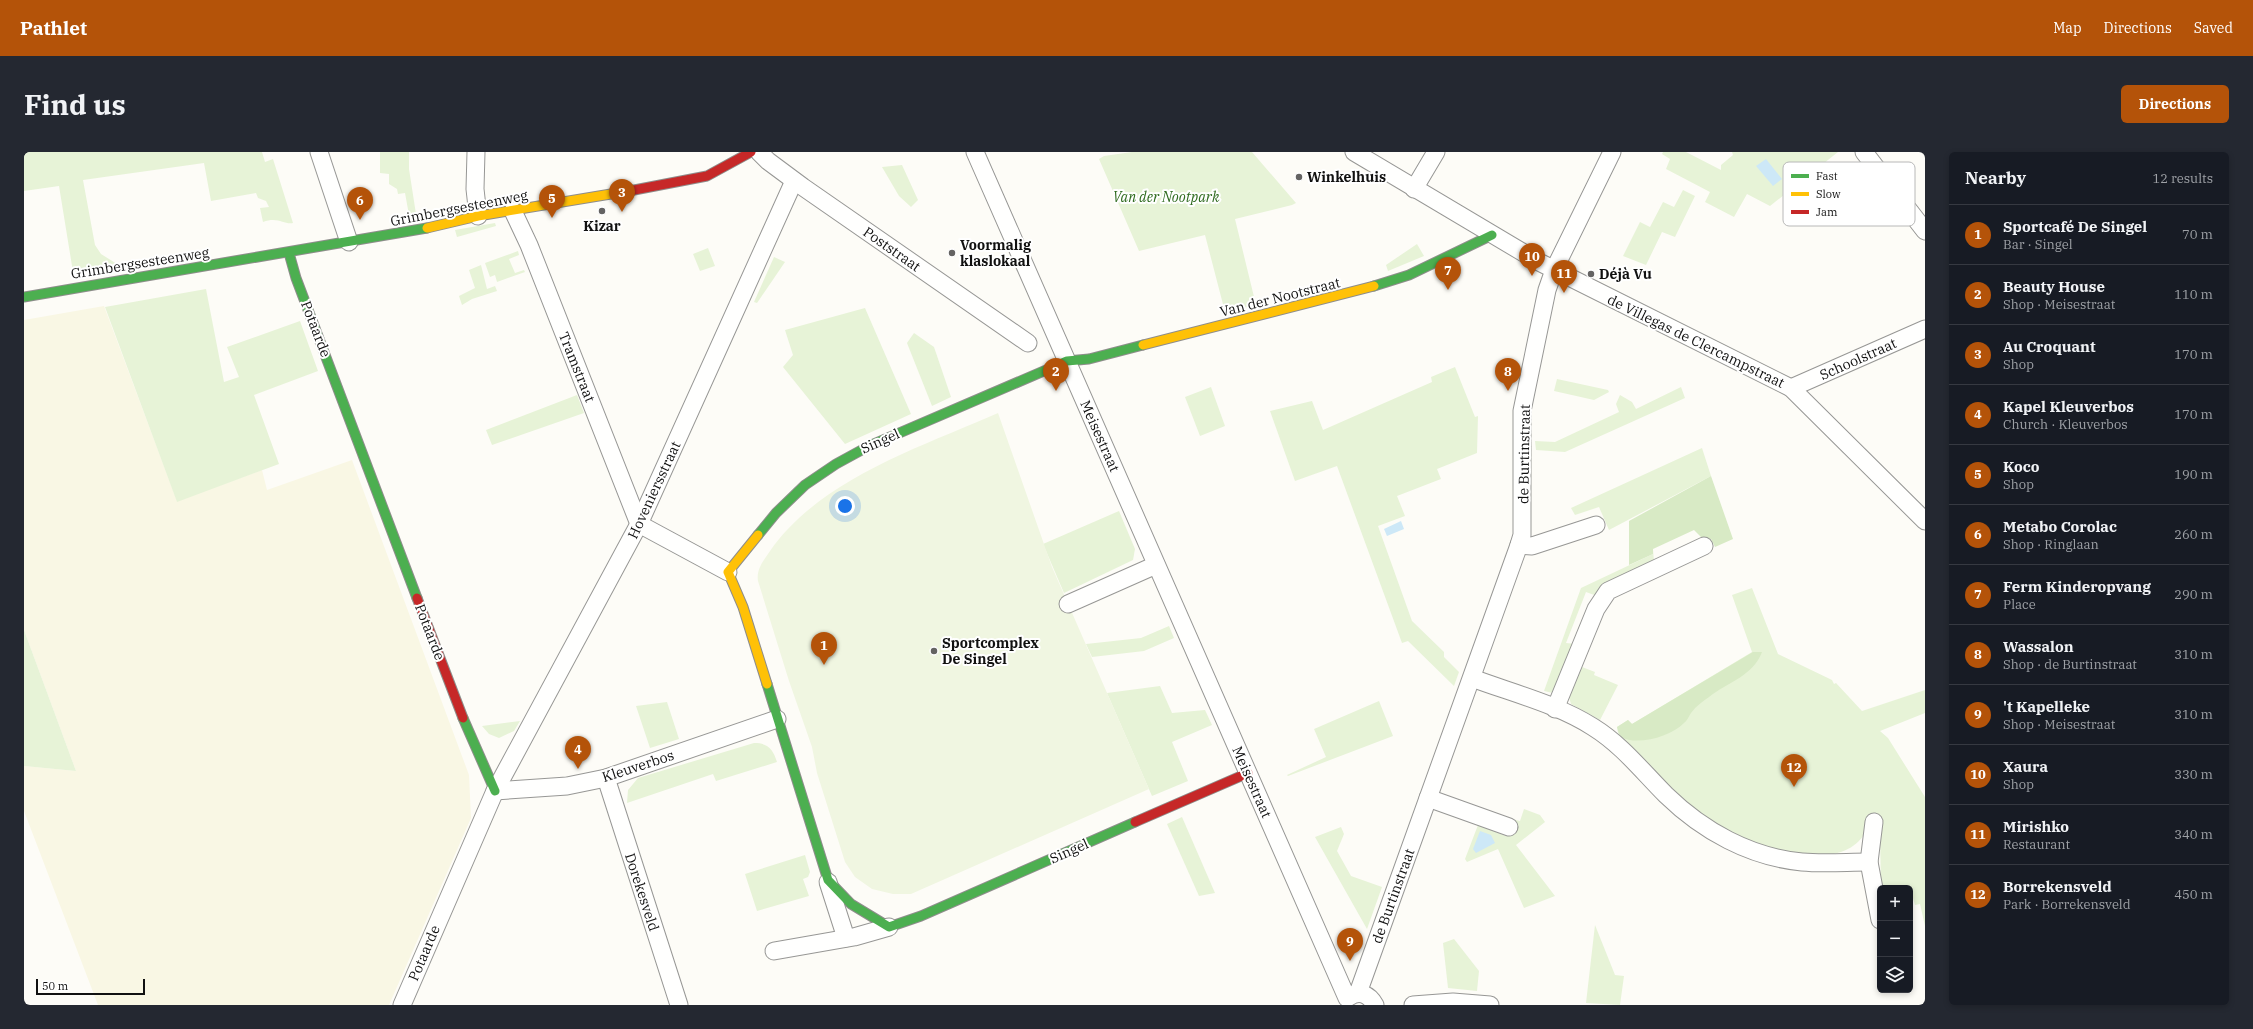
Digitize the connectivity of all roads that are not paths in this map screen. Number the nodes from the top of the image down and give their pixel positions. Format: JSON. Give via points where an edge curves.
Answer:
{"nodes":[{"id":1,"x":320,"y":152,"type":"edge"},
{"id":2,"x":476,"y":152,"type":"edge"},
{"id":3,"x":751,"y":152,"type":"edge"},
{"id":4,"x":759,"y":152,"type":"edge"},
{"id":5,"x":976,"y":152,"type":"edge"},
{"id":6,"x":1354,"y":152,"type":"edge"},
{"id":7,"x":1436,"y":152,"type":"edge"},
{"id":8,"x":1612,"y":152,"type":"edge"},
{"id":9,"x":1864,"y":152,"type":"edge"},
{"id":10,"x":1872,"y":162,"type":"edge"},
{"id":11,"x":794,"y":181,"type":"junction"},
{"id":12,"x":1414,"y":189,"type":"junction"},
{"id":13,"x":513,"y":211,"type":"junction"},
{"id":14,"x":478,"y":216,"type":"junction"},
{"id":15,"x":1915,"y":218,"type":"edge"},
{"id":16,"x":1925,"y":231,"type":"edge"},
{"id":17,"x":1492,"y":235,"type":"junction"},
{"id":18,"x":350,"y":242,"type":"junction"},
{"id":19,"x":289,"y":253,"type":"junction"},
{"id":20,"x":1554,"y":270,"type":"junction"},
{"id":21,"x":24,"y":297,"type":"edge"},
{"id":22,"x":1925,"y":329,"type":"edge"},
{"id":23,"x":1028,"y":343,"type":"dead end"},
{"id":24,"x":1067,"y":361,"type":"junction"},
{"id":25,"x":1791,"y":388,"type":"junction"},
{"id":26,"x":1925,"y":521,"type":"edge"},
{"id":27,"x":639,"y":524,"type":"junction"},
{"id":28,"x":1596,"y":525,"type":"dead end"},
{"id":29,"x":1520,"y":545,"type":"junction"},
{"id":30,"x":1704,"y":546,"type":"dead end"},
{"id":31,"x":1156,"y":565,"type":"junction"},
{"id":32,"x":728,"y":572,"type":"junction"},
{"id":33,"x":1068,"y":604,"type":"dead end"},
{"id":34,"x":1472,"y":678,"type":"junction"},
{"id":35,"x":1555,"y":709,"type":"junction"},
{"id":36,"x":777,"y":719,"type":"junction"},
{"id":37,"x":1248,"y":773,"type":"junction"},
{"id":38,"x":606,"y":778,"type":"junction"},
{"id":39,"x":495,"y":791,"type":"junction"},
{"id":40,"x":1428,"y":798,"type":"junction"},
{"id":41,"x":1874,"y":822,"type":"dead end"},
{"id":42,"x":1509,"y":827,"type":"dead end"},
{"id":43,"x":1869,"y":862,"type":"junction"},
{"id":44,"x":828,"y":880,"type":"junction"},
{"id":45,"x":1877,"y":904,"type":"edge"},
{"id":46,"x":889,"y":927,"type":"junction"},
{"id":47,"x":846,"y":938,"type":"junction"},
{"id":48,"x":774,"y":951,"type":"dead end"},
{"id":49,"x":1349,"y":999,"type":"edge"},
{"id":50,"x":402,"y":1005,"type":"edge"},
{"id":51,"x":679,"y":1005,"type":"edge"},
{"id":52,"x":1374,"y":1005,"type":"edge"},
{"id":53,"x":1413,"y":1005,"type":"edge"},
{"id":54,"x":1490,"y":1005,"type":"edge"}],
"edges":[{"from":1,"to":18,"type":"street"},
{"from":2,"to":14,"type":"street","via":[[475,189]]},
{"from":3,"to":13,"type":"street","name":"Grimbergsesteenweg","via":[[698,179]]},
{"from":4,"to":11,"type":"street","name":"Poststraat"},
{"from":5,"to":24,"type":"street","name":"Meisestraat"},
{"from":6,"to":12,"type":"street","name":"de Villegas de Clercampstraat"},
{"from":7,"to":12,"type":"street"},
{"from":8,"to":20,"type":"street","name":"de Burtinstraat"},
{"from":9,"to":10,"type":"street"},
{"from":11,"to":23,"type":"street","name":"Poststraat"},
{"from":11,"to":27,"type":"street","name":"Hoveniersstraat"},
{"from":12,"to":17,"type":"street","name":"de Villegas de Clercampstraat"},
{"from":13,"to":14,"type":"street","name":"Grimbergsesteenweg"},
{"from":13,"to":27,"type":"street","name":"Tramstraat","via":[[529,245]]},
{"from":14,"to":18,"type":"street","name":"Grimbergsesteenweg"},
{"from":15,"to":16,"type":"street"},
{"from":17,"to":20,"type":"street","name":"de Villegas de Clercampstraat"},
{"from":17,"to":24,"type":"street","name":"Van der Nootstraat","via":[[1409,275],[1384,284],[1090,359]]},
{"from":18,"to":19,"type":"street","name":"Grimbergsesteenweg"},
{"from":19,"to":21,"type":"street","name":"Grimbergsesteenweg"},
{"from":19,"to":39,"type":"street","name":"Potaarde","via":[[296,278],[465,724]]},
{"from":20,"to":25,"type":"street","name":"de Villegas de Clercampstraat"},
{"from":20,"to":29,"type":"street","name":"de Burtinstraat","via":[[1547,290],[1522,411]]},
{"from":22,"to":25,"type":"street","name":"Schoolstraat"},
{"from":24,"to":31,"type":"street","name":"Meisestraat"},
{"from":24,"to":32,"type":"street","name":"Singel","via":[[869,446],[831,467],[805,485],[776,513]]},
{"from":25,"to":26,"type":"street","name":"de Villegas de Clercampstraat"},
{"from":27,"to":32,"type":"street"},
{"from":27,"to":39,"type":"street","name":"Hoveniersstraat"},
{"from":28,"to":29,"type":"street","via":[[1532,546]]},
{"from":29,"to":34,"type":"street","name":"de Burtinstraat"},
{"from":30,"to":35,"type":"street","via":[[1608,591],[1596,609]]},
{"from":31,"to":33,"type":"street"},
{"from":31,"to":37,"type":"street","name":"Meisestraat"},
{"from":32,"to":36,"type":"street","via":[[743,607]]},
{"from":34,"to":35,"type":"street"},
{"from":34,"to":40,"type":"street","name":"de Burtinstraat"},
{"from":35,"to":43,"type":"street","via":[[1593,727],[1612,740],[1680,808],[1697,822],[1730,841],[1789,860]]},
{"from":36,"to":38,"type":"street","name":"Kleuverbos"},
{"from":36,"to":44,"type":"street"},
{"from":37,"to":46,"type":"street","name":"Singel","via":[[927,913]]},
{"from":37,"to":49,"type":"street","name":"Meisestraat"},
{"from":38,"to":39,"type":"street","name":"Kleuverbos","via":[[567,786]]},
{"from":38,"to":51,"type":"street","name":"Dorekesveld"},
{"from":39,"to":50,"type":"street","name":"Potaarde"},
{"from":40,"to":42,"type":"street"},
{"from":40,"to":49,"type":"street","name":"de Burtinstraat"},
{"from":41,"to":43,"type":"street"},
{"from":43,"to":45,"type":"street"},
{"from":44,"to":46,"type":"street","via":[[851,904]]},
{"from":44,"to":47,"type":"street"},
{"from":46,"to":47,"type":"street","name":"Singel"},
{"from":47,"to":48,"type":"street","name":"Singel"},
{"from":49,"to":52,"type":"street","via":[[1368,996]]},
{"from":53,"to":54,"type":"street","via":[[1453,1002]]}]}
